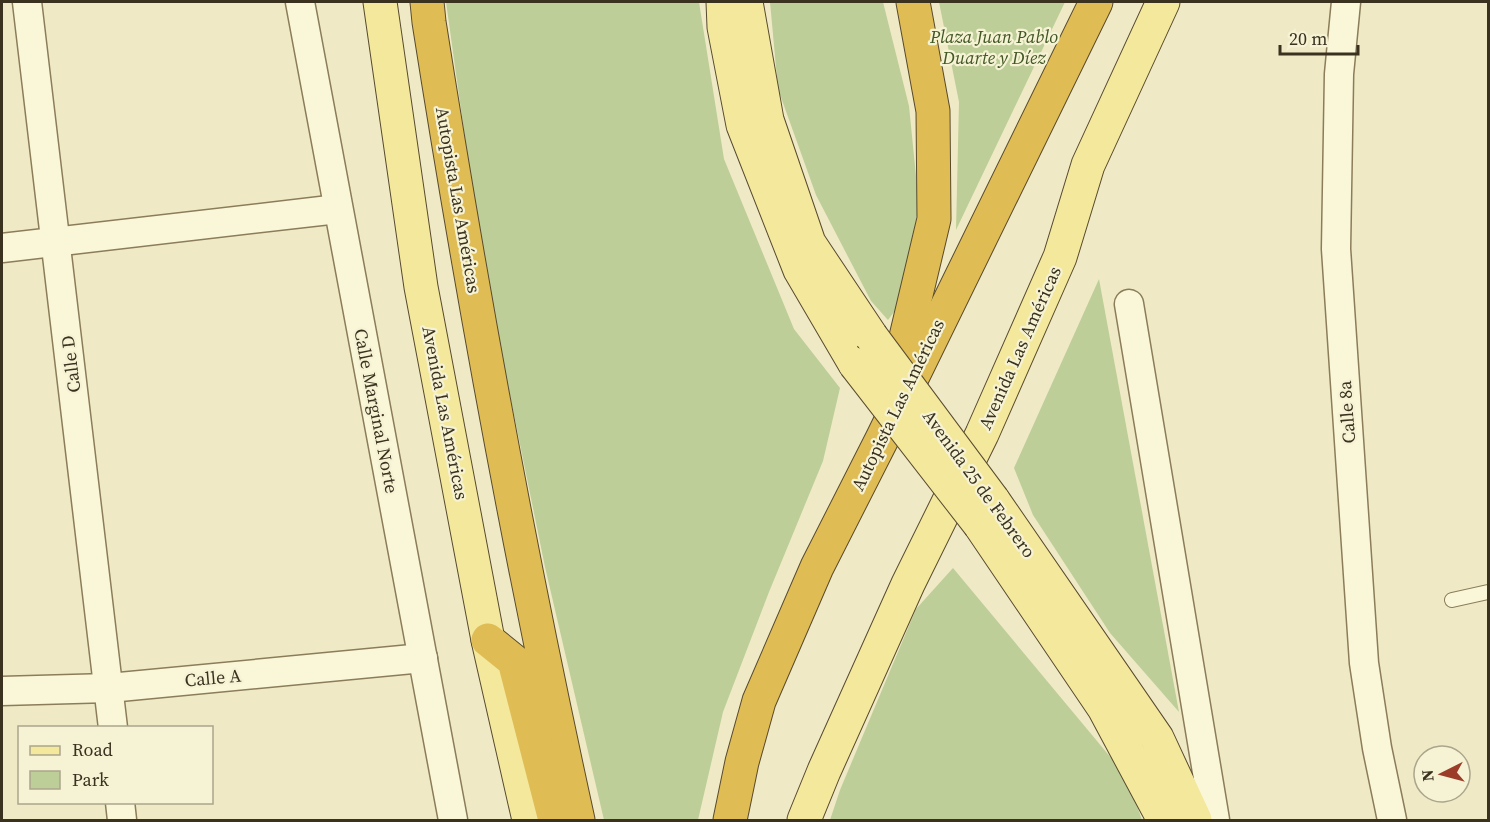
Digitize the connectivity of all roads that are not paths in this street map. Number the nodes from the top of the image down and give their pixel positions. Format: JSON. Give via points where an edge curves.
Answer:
{"nodes":[{"id":1,"x":27,"y":2,"type":"edge"},
{"id":2,"x":300,"y":2,"type":"edge"},
{"id":3,"x":380,"y":2,"type":"edge"},
{"id":4,"x":427,"y":2,"type":"edge"},
{"id":5,"x":723,"y":2,"type":"edge"},
{"id":6,"x":746,"y":2,"type":"edge"},
{"id":7,"x":914,"y":2,"type":"edge"},
{"id":8,"x":1096,"y":2,"type":"edge"},
{"id":9,"x":1163,"y":2,"type":"edge"},
{"id":10,"x":1346,"y":2,"type":"edge"},
{"id":11,"x":338,"y":209,"type":"junction"},
{"id":12,"x":56,"y":241,"type":"junction"},
{"id":13,"x":2,"y":248,"type":"edge"},
{"id":14,"x":1129,"y":304,"type":"dead end"},
{"id":15,"x":882,"y":439,"type":"junction"},
{"id":16,"x":987,"y":512,"type":"junction"},
{"id":17,"x":1488,"y":592,"type":"edge"},
{"id":18,"x":1452,"y":600,"type":"dead end"},
{"id":19,"x":488,"y":640,"type":"junction"},
{"id":20,"x":423,"y":658,"type":"junction"},
{"id":21,"x":109,"y":687,"type":"junction"},
{"id":22,"x":2,"y":691,"type":"edge"},
{"id":23,"x":113,"y":726,"type":"edge"},
{"id":24,"x":120,"y":804,"type":"edge"},
{"id":25,"x":122,"y":820,"type":"edge"},
{"id":26,"x":453,"y":820,"type":"edge"},
{"id":27,"x":529,"y":820,"type":"edge"},
{"id":28,"x":555,"y":820,"type":"edge"},
{"id":29,"x":578,"y":820,"type":"edge"},
{"id":30,"x":730,"y":820,"type":"edge"},
{"id":31,"x":804,"y":820,"type":"edge"},
{"id":32,"x":1164,"y":820,"type":"edge"},
{"id":33,"x":1195,"y":820,"type":"edge"},
{"id":34,"x":1215,"y":820,"type":"edge"},
{"id":35,"x":1392,"y":820,"type":"edge"}],
"edges":[{"from":1,"to":12,"type":"street","name":"Calle D"},
{"from":2,"to":11,"type":"street","name":"Calle Marginal Norte"},
{"from":3,"to":19,"type":"main road","name":"Avenida Las Américas","via":[[421,288]]},
{"from":4,"to":29,"type":"highway","name":"Autopista Las Américas","via":[[462,230],[539,644]]},
{"from":5,"to":16,"type":"main road","name":"Avenida 25 de Febrero","bridge":true,"via":[[724,27],[743,125],[800,270],[855,364]]},
{"from":6,"to":16,"type":"main road","name":"Avenida 25 de Febrero","bridge":true,"via":[[767,120],[809,243]]},
{"from":7,"to":15,"type":"highway","via":[[933,111],[934,219]]},
{"from":8,"to":15,"type":"highway","name":"Autopista Las Américas"},
{"from":9,"to":31,"type":"main road","name":"Avenida Las Américas","via":[[1088,165],[1060,257],[982,434],[908,584]]},
{"from":10,"to":35,"type":"street","name":"Calle 8a","via":[[1339,74],[1336,249],[1364,663]]},
{"from":11,"to":12,"type":"street"},
{"from":11,"to":20,"type":"street","name":"Calle Marginal Norte"},
{"from":12,"to":13,"type":"street"},
{"from":12,"to":21,"type":"street","name":"Calle D"},
{"from":14,"to":34,"type":"street"},
{"from":15,"to":30,"type":"highway","name":"Autopista Las Américas","via":[[817,567],[759,701]]},
{"from":16,"to":32,"type":"main road","name":"Avenida 25 de Febrero","via":[[1104,708]]},
{"from":16,"to":33,"type":"main road","name":"Avenida 25 de Febrero","via":[[1157,738]]},
{"from":17,"to":18,"type":"lane"},
{"from":19,"to":27,"type":"main road","name":"Avenida Las Américas"},
{"from":19,"to":28,"type":"highway","via":[[514,661]]},
{"from":20,"to":21,"type":"street","name":"Calle A"},
{"from":20,"to":26,"type":"street","name":"Calle Marginal Norte"},
{"from":21,"to":22,"type":"street","name":"Calle A"},
{"from":21,"to":23,"type":"street","name":"Calle D"},
{"from":24,"to":25,"type":"street"}]}
